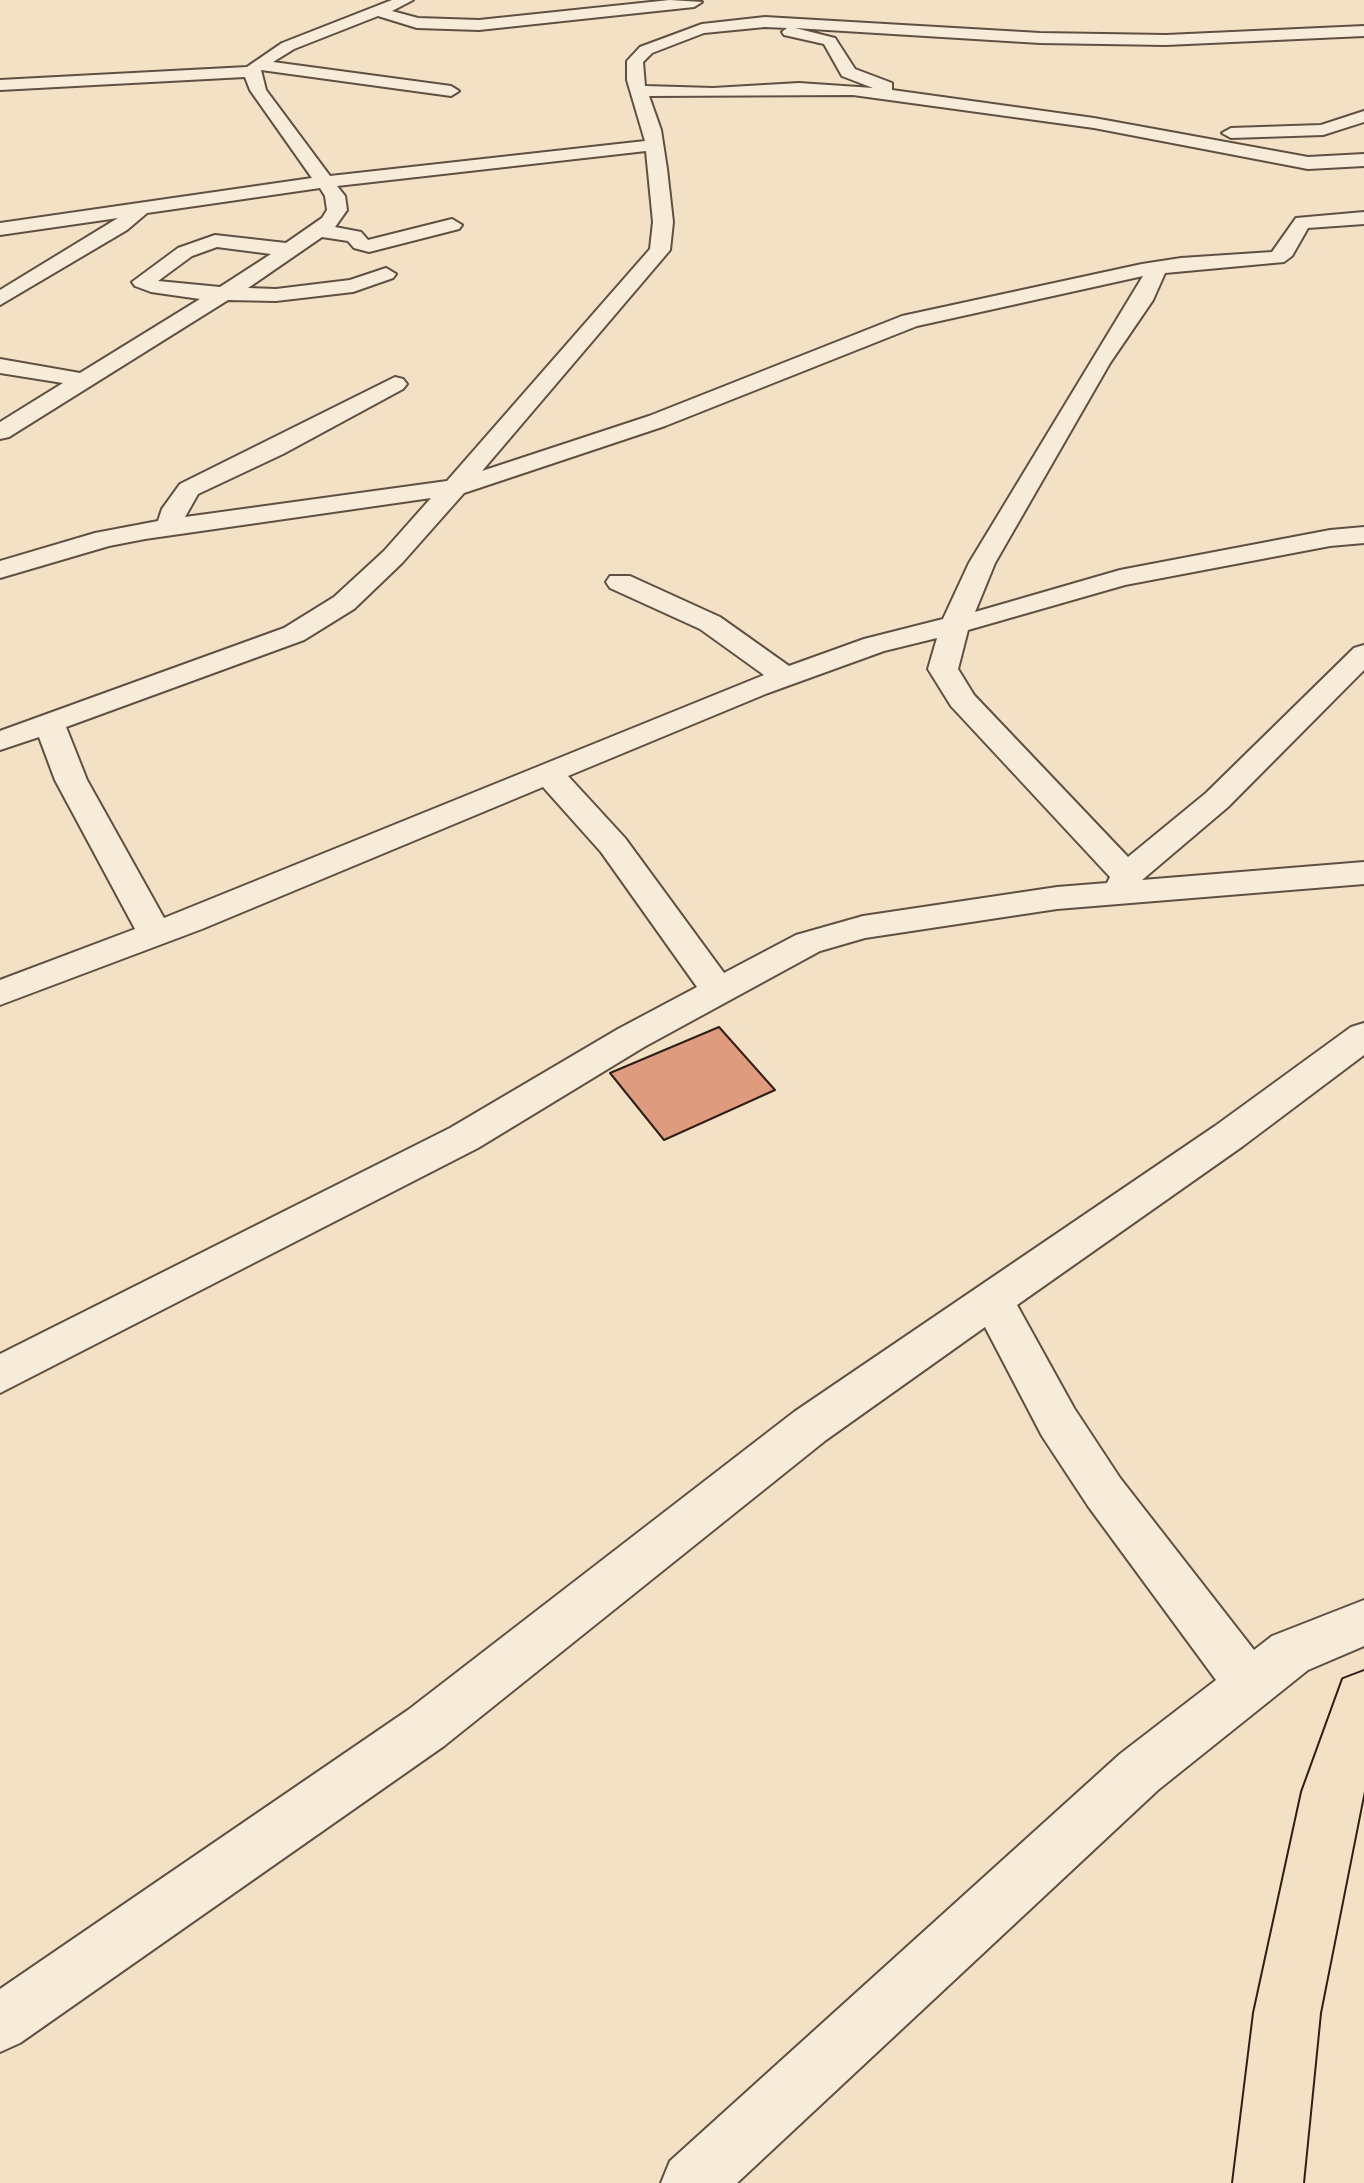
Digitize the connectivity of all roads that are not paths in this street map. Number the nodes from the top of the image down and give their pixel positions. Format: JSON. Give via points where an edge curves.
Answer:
{"nodes":[{"id":1,"x":406,"y":0,"type":"edge"},
{"id":2,"x":694,"y":2,"type":"dead end"},
{"id":3,"x":376,"y":11,"type":"junction"},
{"id":4,"x":736,"y":23,"type":"junction"},
{"id":5,"x":1364,"y":31,"type":"edge"},
{"id":6,"x":254,"y":69,"type":"junction"},
{"id":7,"x":0,"y":85,"type":"edge"},
{"id":8,"x":451,"y":91,"type":"dead end"},
{"id":9,"x":640,"y":91,"type":"junction"},
{"id":10,"x":903,"y":96,"type":"junction"},
{"id":11,"x":1364,"y":116,"type":"edge"},
{"id":12,"x":1157,"y":134,"type":"junction"},
{"id":13,"x":653,"y":145,"type":"junction"},
{"id":14,"x":1364,"y":160,"type":"edge"},
{"id":15,"x":1308,"y":163,"type":"junction"},
{"id":16,"x":1364,"y":171,"type":"edge"},
{"id":17,"x":323,"y":182,"type":"junction"},
{"id":18,"x":139,"y":211,"type":"junction"},
{"id":19,"x":1364,"y":218,"type":"edge"},
{"id":20,"x":452,"y":225,"type":"dead end"},
{"id":21,"x":4,"y":231,"type":"edge"},
{"id":22,"x":321,"y":231,"type":"junction"},
{"id":23,"x":290,"y":250,"type":"junction"},
{"id":24,"x":1156,"y":268,"type":"junction"},
{"id":25,"x":386,"y":274,"type":"dead end"},
{"id":26,"x":221,"y":295,"type":"junction"},
{"id":27,"x":0,"y":299,"type":"edge"},
{"id":28,"x":0,"y":366,"type":"edge"},
{"id":29,"x":83,"y":380,"type":"junction"},
{"id":30,"x":395,"y":384,"type":"dead end"},
{"id":31,"x":0,"y":432,"type":"edge"},
{"id":32,"x":456,"y":487,"type":"junction"},
{"id":33,"x":169,"y":528,"type":"junction"},
{"id":34,"x":1364,"y":535,"type":"edge"},
{"id":35,"x":0,"y":570,"type":"edge"},
{"id":36,"x":620,"y":582,"type":"dead end"},
{"id":37,"x":955,"y":625,"type":"junction"},
{"id":38,"x":1364,"y":654,"type":"edge"},
{"id":39,"x":786,"y":677,"type":"junction"},
{"id":40,"x":49,"y":723,"type":"junction"},
{"id":41,"x":0,"y":741,"type":"edge"},
{"id":42,"x":549,"y":774,"type":"junction"},
{"id":43,"x":1364,"y":873,"type":"edge"},
{"id":44,"x":1123,"y":884,"type":"junction"},
{"id":45,"x":155,"y":934,"type":"junction"},
{"id":46,"x":718,"y":990,"type":"junction"},
{"id":47,"x":0,"y":993,"type":"edge"},
{"id":48,"x":1364,"y":1036,"type":"edge"},
{"id":49,"x":992,"y":1300,"type":"junction"},
{"id":50,"x":0,"y":1375,"type":"edge"},
{"id":51,"x":1364,"y":1623,"type":"edge"},
{"id":52,"x":1250,"y":1685,"type":"junction"},
{"id":53,"x":1364,"y":1699,"type":"edge"},
{"id":54,"x":0,"y":2023,"type":"edge"},
{"id":55,"x":692,"y":2183,"type":"edge"},
{"id":56,"x":1268,"y":2183,"type":"edge"}],
"edges":[{"from":1,"to":3,"type":"street"},
{"from":2,"to":3,"type":"street","via":[[479,25],[417,23]]},
{"from":3,"to":6,"type":"street","via":[[288,46]]},
{"from":4,"to":5,"type":"street","via":[[1166,40]]},
{"from":4,"to":9,"type":"street","via":[[687,33],[646,50],[635,61]]},
{"from":4,"to":10,"type":"street","via":[[829,41],[848,72]]},
{"from":6,"to":7,"type":"street"},
{"from":6,"to":8,"type":"street"},
{"from":6,"to":17,"type":"street","via":[[258,90]]},
{"from":9,"to":10,"type":"street","via":[[822,88]]},
{"from":9,"to":13,"type":"street"},
{"from":10,"to":12,"type":"street"},
{"from":11,"to":12,"type":"street","via":[[1299,133]]},
{"from":12,"to":15,"type":"street"},
{"from":13,"to":17,"type":"street"},
{"from":13,"to":32,"type":"street","via":[[663,222],[660,250]]},
{"from":14,"to":15,"type":"street"},
{"from":15,"to":16,"type":"street"},
{"from":17,"to":18,"type":"street"},
{"from":17,"to":22,"type":"street","via":[[335,196],[337,210]]},
{"from":18,"to":21,"type":"street"},
{"from":18,"to":27,"type":"street"},
{"from":19,"to":24,"type":"street","via":[[1303,222],[1277,258]]},
{"from":20,"to":22,"type":"street","via":[[369,246],[354,236]]},
{"from":22,"to":23,"type":"street"},
{"from":23,"to":26,"type":"street"},
{"from":23,"to":26,"type":"street","via":[[210,242],[185,252],[142,282]]},
{"from":24,"to":32,"type":"street","via":[[910,321],[657,421]]},
{"from":24,"to":37,"type":"street","via":[[1142,300],[982,563]]},
{"from":25,"to":26,"type":"street","via":[[327,291]]},
{"from":26,"to":29,"type":"street"},
{"from":28,"to":29,"type":"street"},
{"from":29,"to":31,"type":"street"},
{"from":30,"to":33,"type":"street","via":[[189,489]]},
{"from":32,"to":33,"type":"street"},
{"from":32,"to":40,"type":"street","via":[[344,603],[294,634]]},
{"from":33,"to":35,"type":"street","via":[[104,539]]},
{"from":34,"to":37,"type":"street","via":[[1120,578]]},
{"from":36,"to":39,"type":"street","via":[[710,623]]},
{"from":37,"to":39,"type":"street","via":[[874,645]]},
{"from":37,"to":44,"type":"street","via":[[943,669],[950,684]]},
{"from":38,"to":44,"type":"street","via":[[1217,800]]},
{"from":39,"to":42,"type":"street"},
{"from":40,"to":41,"type":"street"},
{"from":40,"to":45,"type":"street","via":[[71,780]]},
{"from":42,"to":45,"type":"street"},
{"from":42,"to":46,"type":"street","via":[[613,845]]},
{"from":43,"to":44,"type":"street"},
{"from":44,"to":46,"type":"street","via":[[863,927],[808,943]]},
{"from":45,"to":47,"type":"street"},
{"from":46,"to":50,"type":"street","via":[[464,1138]]},
{"from":48,"to":49,"type":"street"},
{"from":49,"to":52,"type":"street","via":[[1058,1422],[1104,1492]]},
{"from":49,"to":54,"type":"street","via":[[810,1426],[426,1728]]},
{"from":51,"to":52,"type":"street","via":[[1290,1653]]},
{"from":52,"to":55,"type":"street","via":[[1139,1772]]},
{"from":53,"to":56,"type":"main road","via":[[1333,1792],[1287,2013]]}]}
